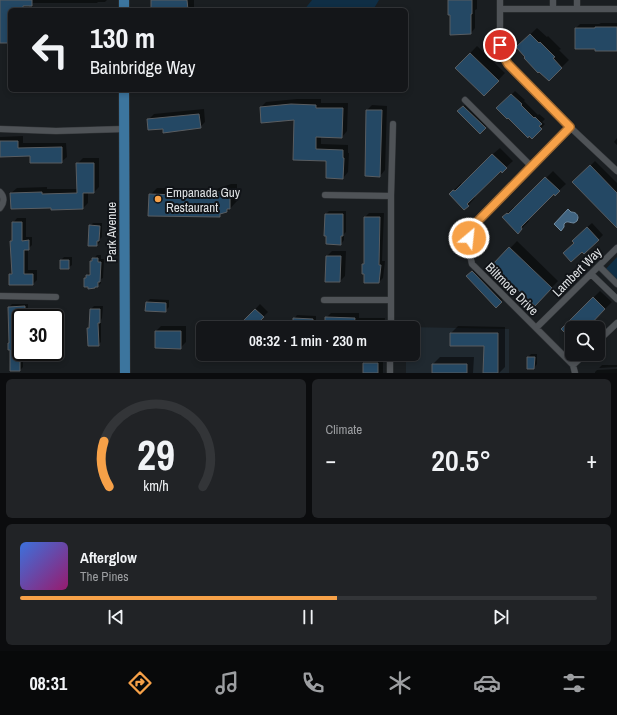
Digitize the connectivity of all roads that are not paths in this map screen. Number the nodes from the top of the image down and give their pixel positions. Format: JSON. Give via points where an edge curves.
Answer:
{"nodes":[{"id":1,"x":500,"y":0,"type":"edge"},
{"id":2,"x":553,"y":0,"type":"edge"},
{"id":3,"x":577,"y":0,"type":"edge"},
{"id":4,"x":500,"y":9,"type":"junction"},
{"id":5,"x":577,"y":9,"type":"junction"},
{"id":6,"x":617,"y":9,"type":"edge"},
{"id":7,"x":553,"y":10,"type":"junction"},
{"id":8,"x":124,"y":92,"type":"edge"},
{"id":9,"x":465,"y":100,"type":"dead end"},
{"id":10,"x":392,"y":124,"type":"dead end"},
{"id":11,"x":570,"y":127,"type":"junction"},
{"id":12,"x":0,"y":129,"type":"edge"},
{"id":13,"x":124,"y":129,"type":"junction"},
{"id":14,"x":531,"y":166,"type":"junction"},
{"id":15,"x":617,"y":171,"type":"edge"},
{"id":16,"x":0,"y":192,"type":"edge"},
{"id":17,"x":325,"y":195,"type":"dead end"},
{"id":18,"x":391,"y":196,"type":"junction"},
{"id":19,"x":0,"y":208,"type":"edge"},
{"id":20,"x":617,"y":248,"type":"edge"},
{"id":21,"x":599,"y":266,"type":"junction"},
{"id":22,"x":591,"y":274,"type":"junction"},
{"id":23,"x":617,"y":284,"type":"edge"},
{"id":24,"x":0,"y":296,"type":"edge"},
{"id":25,"x":56,"y":297,"type":"dead end"},
{"id":26,"x":617,"y":299,"type":"edge"},
{"id":27,"x":324,"y":300,"type":"dead end"},
{"id":28,"x":391,"y":300,"type":"junction"},
{"id":29,"x":390,"y":321,"type":"edge"},
{"id":30,"x":617,"y":322,"type":"edge"},
{"id":31,"x":536,"y":328,"type":"junction"},
{"id":32,"x":605,"y":334,"type":"edge"},
{"id":33,"x":390,"y":361,"type":"edge"},
{"id":34,"x":577,"y":361,"type":"edge"},
{"id":35,"x":573,"y":365,"type":"junction"},
{"id":36,"x":125,"y":373,"type":"edge"},
{"id":37,"x":390,"y":373,"type":"edge"},
{"id":38,"x":575,"y":373,"type":"edge"}],
"edges":[{"from":1,"to":4,"type":"street"},
{"from":2,"to":7,"type":"street"},
{"from":3,"to":5,"type":"street"},
{"from":4,"to":7,"type":"street"},
{"from":4,"to":11,"type":"street","via":[[502,54],[508,64]]},
{"from":5,"to":6,"type":"street"},
{"from":5,"to":7,"type":"street"},
{"from":8,"to":13,"type":"main road","name":"Park Avenue"},
{"from":9,"to":14,"type":"street"},
{"from":10,"to":18,"type":"street"},
{"from":11,"to":14,"type":"street","name":"Biltmore Drive"},
{"from":11,"to":15,"type":"street"},
{"from":12,"to":13,"type":"street"},
{"from":13,"to":36,"type":"main road","name":"Park Avenue"},
{"from":14,"to":31,"type":"street","name":"Biltmore Drive","via":[[473,226],[468,250],[472,264]]},
{"from":16,"to":19,"type":"street","via":[[3,198]]},
{"from":17,"to":18,"type":"street"},
{"from":18,"to":28,"type":"street"},
{"from":20,"to":21,"type":"street","name":"Lambert Way"},
{"from":21,"to":22,"type":"street","name":"Lambert Way"},
{"from":21,"to":23,"type":"street"},
{"from":22,"to":26,"type":"street"},
{"from":22,"to":31,"type":"street","name":"Lambert Way"},
{"from":24,"to":25,"type":"street"},
{"from":27,"to":28,"type":"street"},
{"from":28,"to":29,"type":"street"},
{"from":30,"to":32,"type":"street"},
{"from":31,"to":35,"type":"street","name":"Biltmore Drive"},
{"from":33,"to":37,"type":"street"},
{"from":34,"to":35,"type":"street"},
{"from":35,"to":38,"type":"street"}]}
